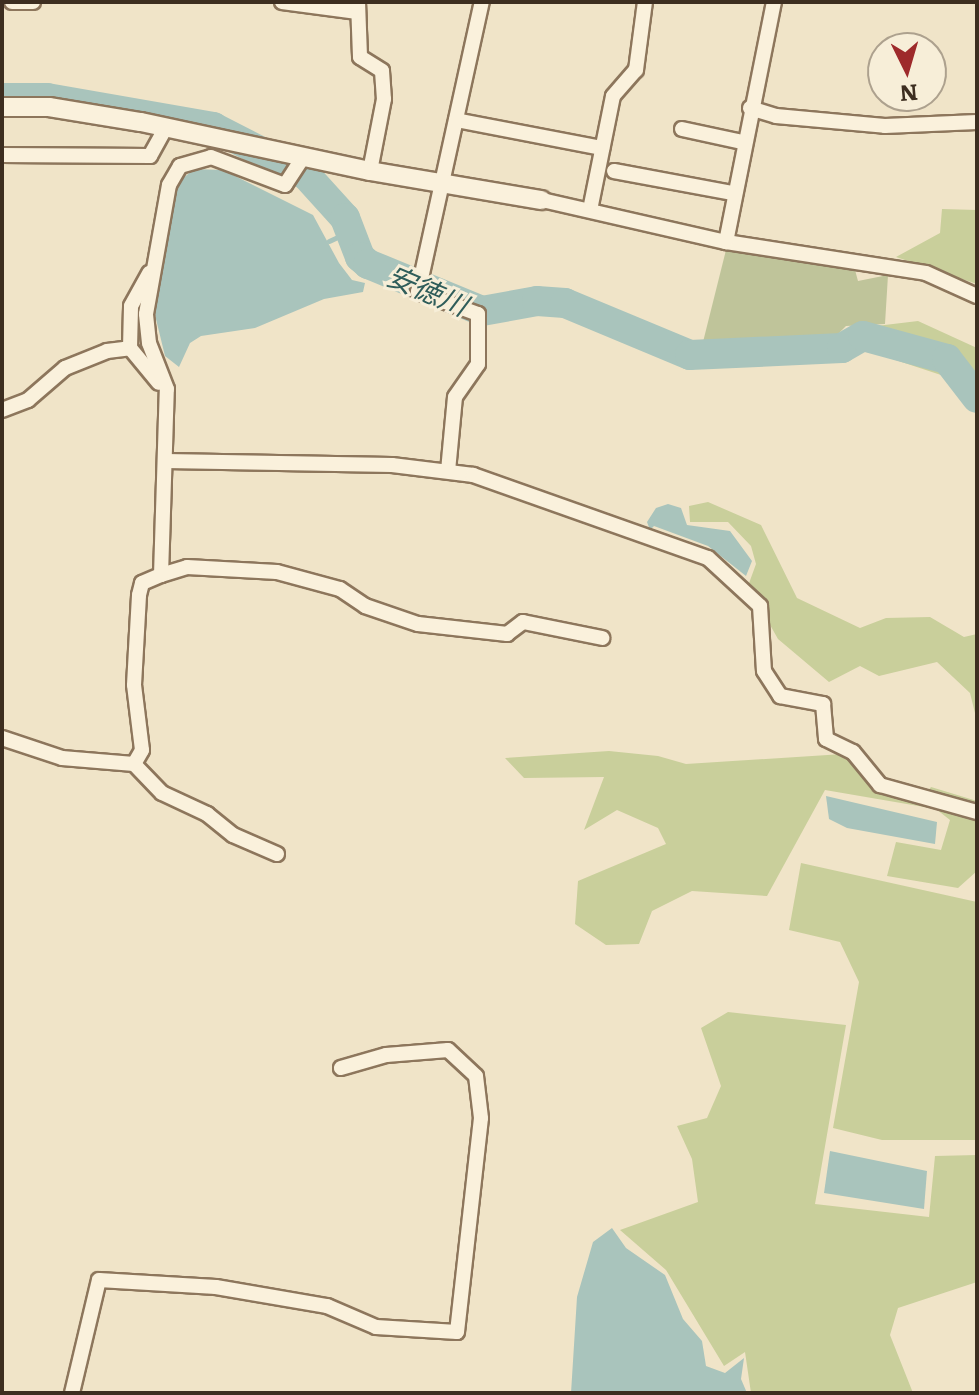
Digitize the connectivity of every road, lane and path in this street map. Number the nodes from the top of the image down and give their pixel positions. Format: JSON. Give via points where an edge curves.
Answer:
{"nodes":[{"id":1,"x":12,"y":2,"type":"edge"},
{"id":2,"x":33,"y":2,"type":"edge"},
{"id":3,"x":282,"y":2,"type":"edge"},
{"id":4,"x":482,"y":2,"type":"edge"},
{"id":5,"x":645,"y":2,"type":"edge"},
{"id":6,"x":774,"y":2,"type":"edge"},
{"id":7,"x":358,"y":7,"type":"edge"},
{"id":8,"x":2,"y":107,"type":"edge"},
{"id":9,"x":750,"y":108,"type":"junction"},
{"id":10,"x":456,"y":120,"type":"junction"},
{"id":11,"x":977,"y":122,"type":"edge"},
{"id":12,"x":166,"y":127,"type":"junction"},
{"id":13,"x":682,"y":129,"type":"dead end"},
{"id":14,"x":742,"y":142,"type":"junction"},
{"id":15,"x":602,"y":148,"type":"junction"},
{"id":16,"x":2,"y":155,"type":"edge"},
{"id":17,"x":303,"y":157,"type":"junction"},
{"id":18,"x":370,"y":171,"type":"junction"},
{"id":19,"x":614,"y":171,"type":"dead end"},
{"id":20,"x":441,"y":180,"type":"junction"},
{"id":21,"x":733,"y":193,"type":"junction"},
{"id":22,"x":542,"y":200,"type":"joint"},
{"id":23,"x":590,"y":210,"type":"junction"},
{"id":24,"x":726,"y":242,"type":"junction"},
{"id":25,"x":152,"y":270,"type":"junction"},
{"id":26,"x":977,"y":296,"type":"edge"},
{"id":27,"x":130,"y":348,"type":"junction"},
{"id":28,"x":167,"y":389,"type":"junction"},
{"id":29,"x":2,"y":410,"type":"edge"},
{"id":30,"x":166,"y":461,"type":"junction"},
{"id":31,"x":448,"y":471,"type":"junction"},
{"id":32,"x":161,"y":575,"type":"junction"},
{"id":33,"x":602,"y":638,"type":"dead end"},
{"id":34,"x":2,"y":738,"type":"edge"},
{"id":35,"x":134,"y":764,"type":"junction"},
{"id":36,"x":977,"y":812,"type":"edge"},
{"id":37,"x":277,"y":854,"type":"dead end"},
{"id":38,"x":341,"y":1068,"type":"dead end"},
{"id":39,"x":72,"y":1393,"type":"edge"}],
"edges":[{"from":1,"to":2,"type":"street"},
{"from":3,"to":7,"type":"street"},
{"from":4,"to":10,"type":"street"},
{"from":5,"to":15,"type":"street","via":[[636,70],[613,96]]},
{"from":6,"to":9,"type":"street"},
{"from":7,"to":18,"type":"street","via":[[360,57],[382,71],[384,99]]},
{"from":8,"to":12,"type":"street","via":[[49,107]]},
{"from":9,"to":11,"type":"street","via":[[885,126]]},
{"from":9,"to":14,"type":"street"},
{"from":10,"to":15,"type":"street"},
{"from":10,"to":20,"type":"street"},
{"from":12,"to":16,"type":"street","via":[[150,156]]},
{"from":12,"to":17,"type":"street"},
{"from":13,"to":14,"type":"street"},
{"from":14,"to":21,"type":"street"},
{"from":15,"to":23,"type":"street"},
{"from":17,"to":18,"type":"street"},
{"from":17,"to":25,"type":"street","via":[[285,185],[211,157],[180,166],[169,185]]},
{"from":18,"to":20,"type":"street"},
{"from":19,"to":21,"type":"street"},
{"from":20,"to":22,"type":"street"},
{"from":20,"to":31,"type":"street","via":[[418,292],[478,314],[480,340],[478,364],[455,397]]},
{"from":21,"to":24,"type":"street"},
{"from":22,"to":23,"type":"street"},
{"from":23,"to":24,"type":"street"},
{"from":24,"to":26,"type":"street","via":[[926,273]]},
{"from":25,"to":27,"type":"street","via":[[131,306]]},
{"from":25,"to":28,"type":"street","via":[[146,314],[149,343]]},
{"from":27,"to":28,"type":"street"},
{"from":27,"to":29,"type":"street","via":[[65,368],[28,400]]},
{"from":28,"to":30,"type":"street"},
{"from":30,"to":31,"type":"street","via":[[392,465]]},
{"from":30,"to":32,"type":"street"},
{"from":31,"to":36,"type":"street","via":[[502,483],[708,558],[760,606],[764,671],[780,696],[823,704],[826,739],[853,752],[880,785]]},
{"from":32,"to":33,"type":"street","via":[[187,567],[277,572],[340,589],[365,606],[418,624],[507,634],[523,622]]},
{"from":32,"to":35,"type":"street","via":[[142,583],[139,595],[134,685],[142,750]]},
{"from":34,"to":35,"type":"street","via":[[62,758]]},
{"from":35,"to":37,"type":"street","via":[[162,793]]},
{"from":38,"to":39,"type":"street","via":[[386,1055],[448,1050],[476,1076],[481,1118],[457,1332],[376,1327],[327,1306],[216,1287],[99,1280]]}]}
